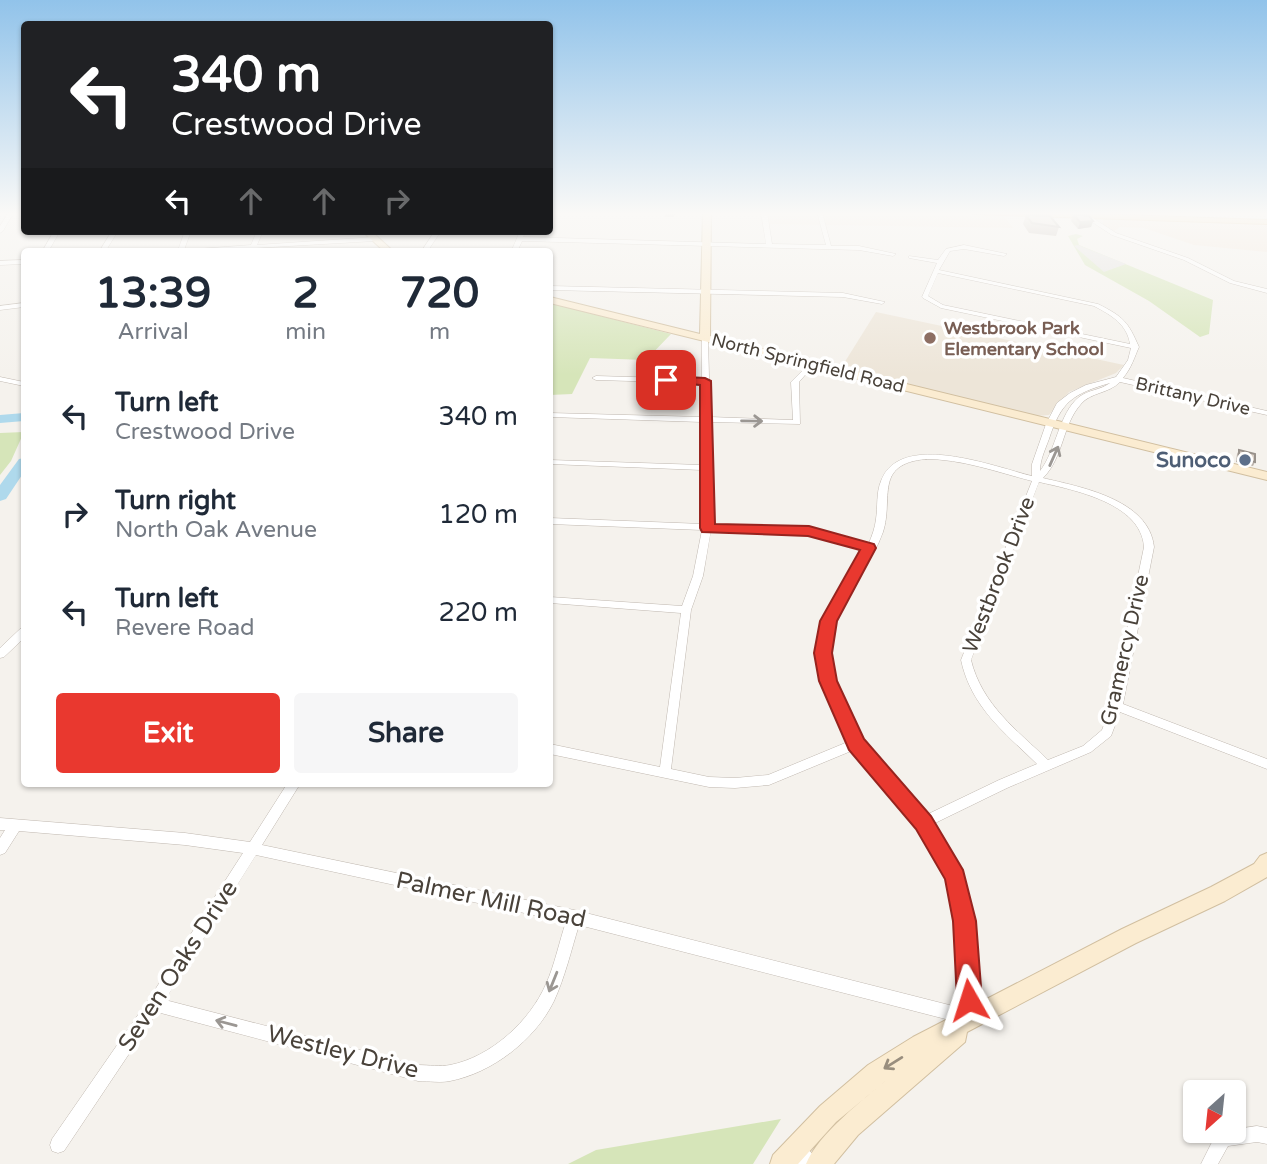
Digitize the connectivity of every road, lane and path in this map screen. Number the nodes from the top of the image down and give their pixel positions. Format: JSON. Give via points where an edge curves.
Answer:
{"nodes":[{"id":1,"x":706,"y":266,"type":"edge"},
{"id":2,"x":938,"y":266,"type":"edge"},
{"id":3,"x":1202,"y":266,"type":"edge"},
{"id":4,"x":936,"y":271,"type":"junction"},
{"id":5,"x":553,"y":288,"type":"edge"},
{"id":6,"x":1267,"y":291,"type":"edge"},
{"id":7,"x":706,"y":292,"type":"junction"},
{"id":8,"x":553,"y":301,"type":"edge"},
{"id":9,"x":882,"y":302,"type":"dead end"},
{"id":10,"x":21,"y":305,"type":"edge"},
{"id":11,"x":0,"y":308,"type":"edge"},
{"id":12,"x":705,"y":338,"type":"junction"},
{"id":13,"x":1136,"y":347,"type":"junction"},
{"id":14,"x":811,"y":365,"type":"junction"},
{"id":15,"x":596,"y":378,"type":"dead end"},
{"id":16,"x":0,"y":379,"type":"edge"},
{"id":17,"x":1118,"y":379,"type":"junction"},
{"id":18,"x":705,"y":381,"type":"junction"},
{"id":19,"x":21,"y":383,"type":"edge"},
{"id":20,"x":1267,"y":413,"type":"edge"},
{"id":21,"x":553,"y":415,"type":"edge"},
{"id":22,"x":706,"y":421,"type":"junction"},
{"id":23,"x":1050,"y":424,"type":"junction"},
{"id":24,"x":1066,"y":428,"type":"junction"},
{"id":25,"x":553,"y":462,"type":"edge"},
{"id":26,"x":706,"y":468,"type":"junction"},
{"id":27,"x":1267,"y":476,"type":"edge"},
{"id":28,"x":1036,"y":480,"type":"junction"},
{"id":29,"x":553,"y":522,"type":"edge"},
{"id":30,"x":708,"y":528,"type":"junction"},
{"id":31,"x":869,"y":548,"type":"junction"},
{"id":32,"x":553,"y":600,"type":"edge"},
{"id":33,"x":686,"y":610,"type":"junction"},
{"id":34,"x":21,"y":635,"type":"edge"},
{"id":35,"x":0,"y":654,"type":"edge"},
{"id":36,"x":1117,"y":706,"type":"junction"},
{"id":37,"x":856,"y":744,"type":"junction"},
{"id":38,"x":553,"y":750,"type":"edge"},
{"id":39,"x":1267,"y":764,"type":"edge"},
{"id":40,"x":1047,"y":766,"type":"junction"},
{"id":41,"x":665,"y":771,"type":"junction"},
{"id":42,"x":292,"y":787,"type":"edge"},
{"id":43,"x":924,"y":822,"type":"junction"},
{"id":44,"x":0,"y":824,"type":"edge"},
{"id":45,"x":16,"y":825,"type":"junction"},
{"id":46,"x":0,"y":849,"type":"edge"},
{"id":47,"x":254,"y":849,"type":"junction"},
{"id":48,"x":1265,"y":869,"type":"edge"},
{"id":49,"x":574,"y":917,"type":"junction"},
{"id":50,"x":154,"y":1004,"type":"junction"},
{"id":51,"x":975,"y":1019,"type":"junction"},
{"id":52,"x":1267,"y":1136,"type":"edge"},
{"id":53,"x":58,"y":1145,"type":"dead end"},
{"id":54,"x":795,"y":1159,"type":"edge"},
{"id":55,"x":818,"y":1164,"type":"edge"},
{"id":56,"x":1209,"y":1164,"type":"edge"}],
"edges":[{"from":1,"to":7,"type":"main road"},
{"from":2,"to":4,"type":"street"},
{"from":3,"to":6,"type":"street","via":[[1232,282]]},
{"from":4,"to":13,"type":"street","via":[[1096,305],[1119,319]]},
{"from":4,"to":13,"type":"street","via":[[926,292],[927,299],[941,306]]},
{"from":5,"to":7,"type":"street"},
{"from":7,"to":9,"type":"street","via":[[843,295]]},
{"from":7,"to":12,"type":"main road"},
{"from":8,"to":12,"type":"main road","name":"North Springfield Road"},
{"from":10,"to":11,"type":"street"},
{"from":12,"to":14,"type":"main road","name":"North Springfield Road"},
{"from":12,"to":18,"type":"street"},
{"from":13,"to":17,"type":"street","name":"Westbrook Drive"},
{"from":22,"to":14,"type":"street","one_way":true,"via":[[797,422],[795,382]]},
{"from":14,"to":23,"type":"main road","name":"North Springfield Road"},
{"from":15,"to":18,"type":"street"},
{"from":16,"to":19,"type":"street"},
{"from":17,"to":20,"type":"street","name":"Brittany Drive"},
{"from":17,"to":23,"type":"street","name":"Westbrook Drive","via":[[1073,395],[1060,405]]},
{"from":17,"to":24,"type":"street","name":"Westbrook Drive","via":[[1079,401]]},
{"from":18,"to":22,"type":"street"},
{"from":21,"to":22,"type":"street"},
{"from":22,"to":26,"type":"street"},
{"from":23,"to":24,"type":"main road","name":"North Springfield Road"},
{"from":23,"to":28,"type":"street","name":"Westbrook Drive"},
{"from":24,"to":27,"type":"main road","name":"North Springfield Road"},
{"from":28,"to":24,"type":"street","name":"Westbrook Drive","one_way":true,"via":[[1048,470]]},
{"from":25,"to":26,"type":"street"},
{"from":26,"to":30,"type":"street"},
{"from":28,"to":31,"type":"street","via":[[946,458],[905,461],[885,479],[880,527]]},
{"from":28,"to":36,"type":"street","name":"Gramercy Drive","via":[[1115,504],[1136,519],[1148,537]]},
{"from":28,"to":40,"type":"street","name":"Westbrook Drive","via":[[965,660],[969,678],[985,703]]},
{"from":29,"to":30,"type":"street"},
{"from":30,"to":31,"type":"street","via":[[809,531]]},
{"from":30,"to":33,"type":"street"},
{"from":31,"to":37,"type":"street","via":[[832,612],[823,653],[831,692]]},
{"from":32,"to":33,"type":"street"},
{"from":33,"to":41,"type":"street"},
{"from":34,"to":35,"type":"street"},
{"from":36,"to":39,"type":"street"},
{"from":36,"to":40,"type":"street","name":"Gramercy Drive","via":[[1099,742]]},
{"from":37,"to":41,"type":"street","via":[[769,780],[709,782]]},
{"from":37,"to":43,"type":"street"},
{"from":38,"to":41,"type":"street"},
{"from":40,"to":43,"type":"street","name":"Gramercy Drive"},
{"from":42,"to":47,"type":"street","name":"Seven Oaks Drive"},
{"from":43,"to":51,"type":"street","via":[[947,859],[961,896],[965,964]]},
{"from":44,"to":45,"type":"street","name":"Palmer Mill Road"},
{"from":45,"to":46,"type":"street"},
{"from":45,"to":47,"type":"street","name":"Palmer Mill Road"},
{"from":47,"to":49,"type":"street","name":"Palmer Mill Road"},
{"from":47,"to":50,"type":"street","name":"Seven Oaks Drive"},
{"from":48,"to":51,"type":"main road"},
{"from":49,"to":50,"type":"street","name":"Westley Drive","one_way":true,"via":[[553,988],[538,1013],[493,1055],[448,1074],[418,1073]]},
{"from":49,"to":51,"type":"street","name":"Palmer Mill Road"},
{"from":50,"to":53,"type":"street","name":"Seven Oaks Drive"},
{"from":51,"to":54,"type":"main road","one_way":true,"via":[[876,1073]]},
{"from":51,"to":55,"type":"main road","via":[[850,1128]]},
{"from":52,"to":56,"type":"street","via":[[1223,1138]]}]}
